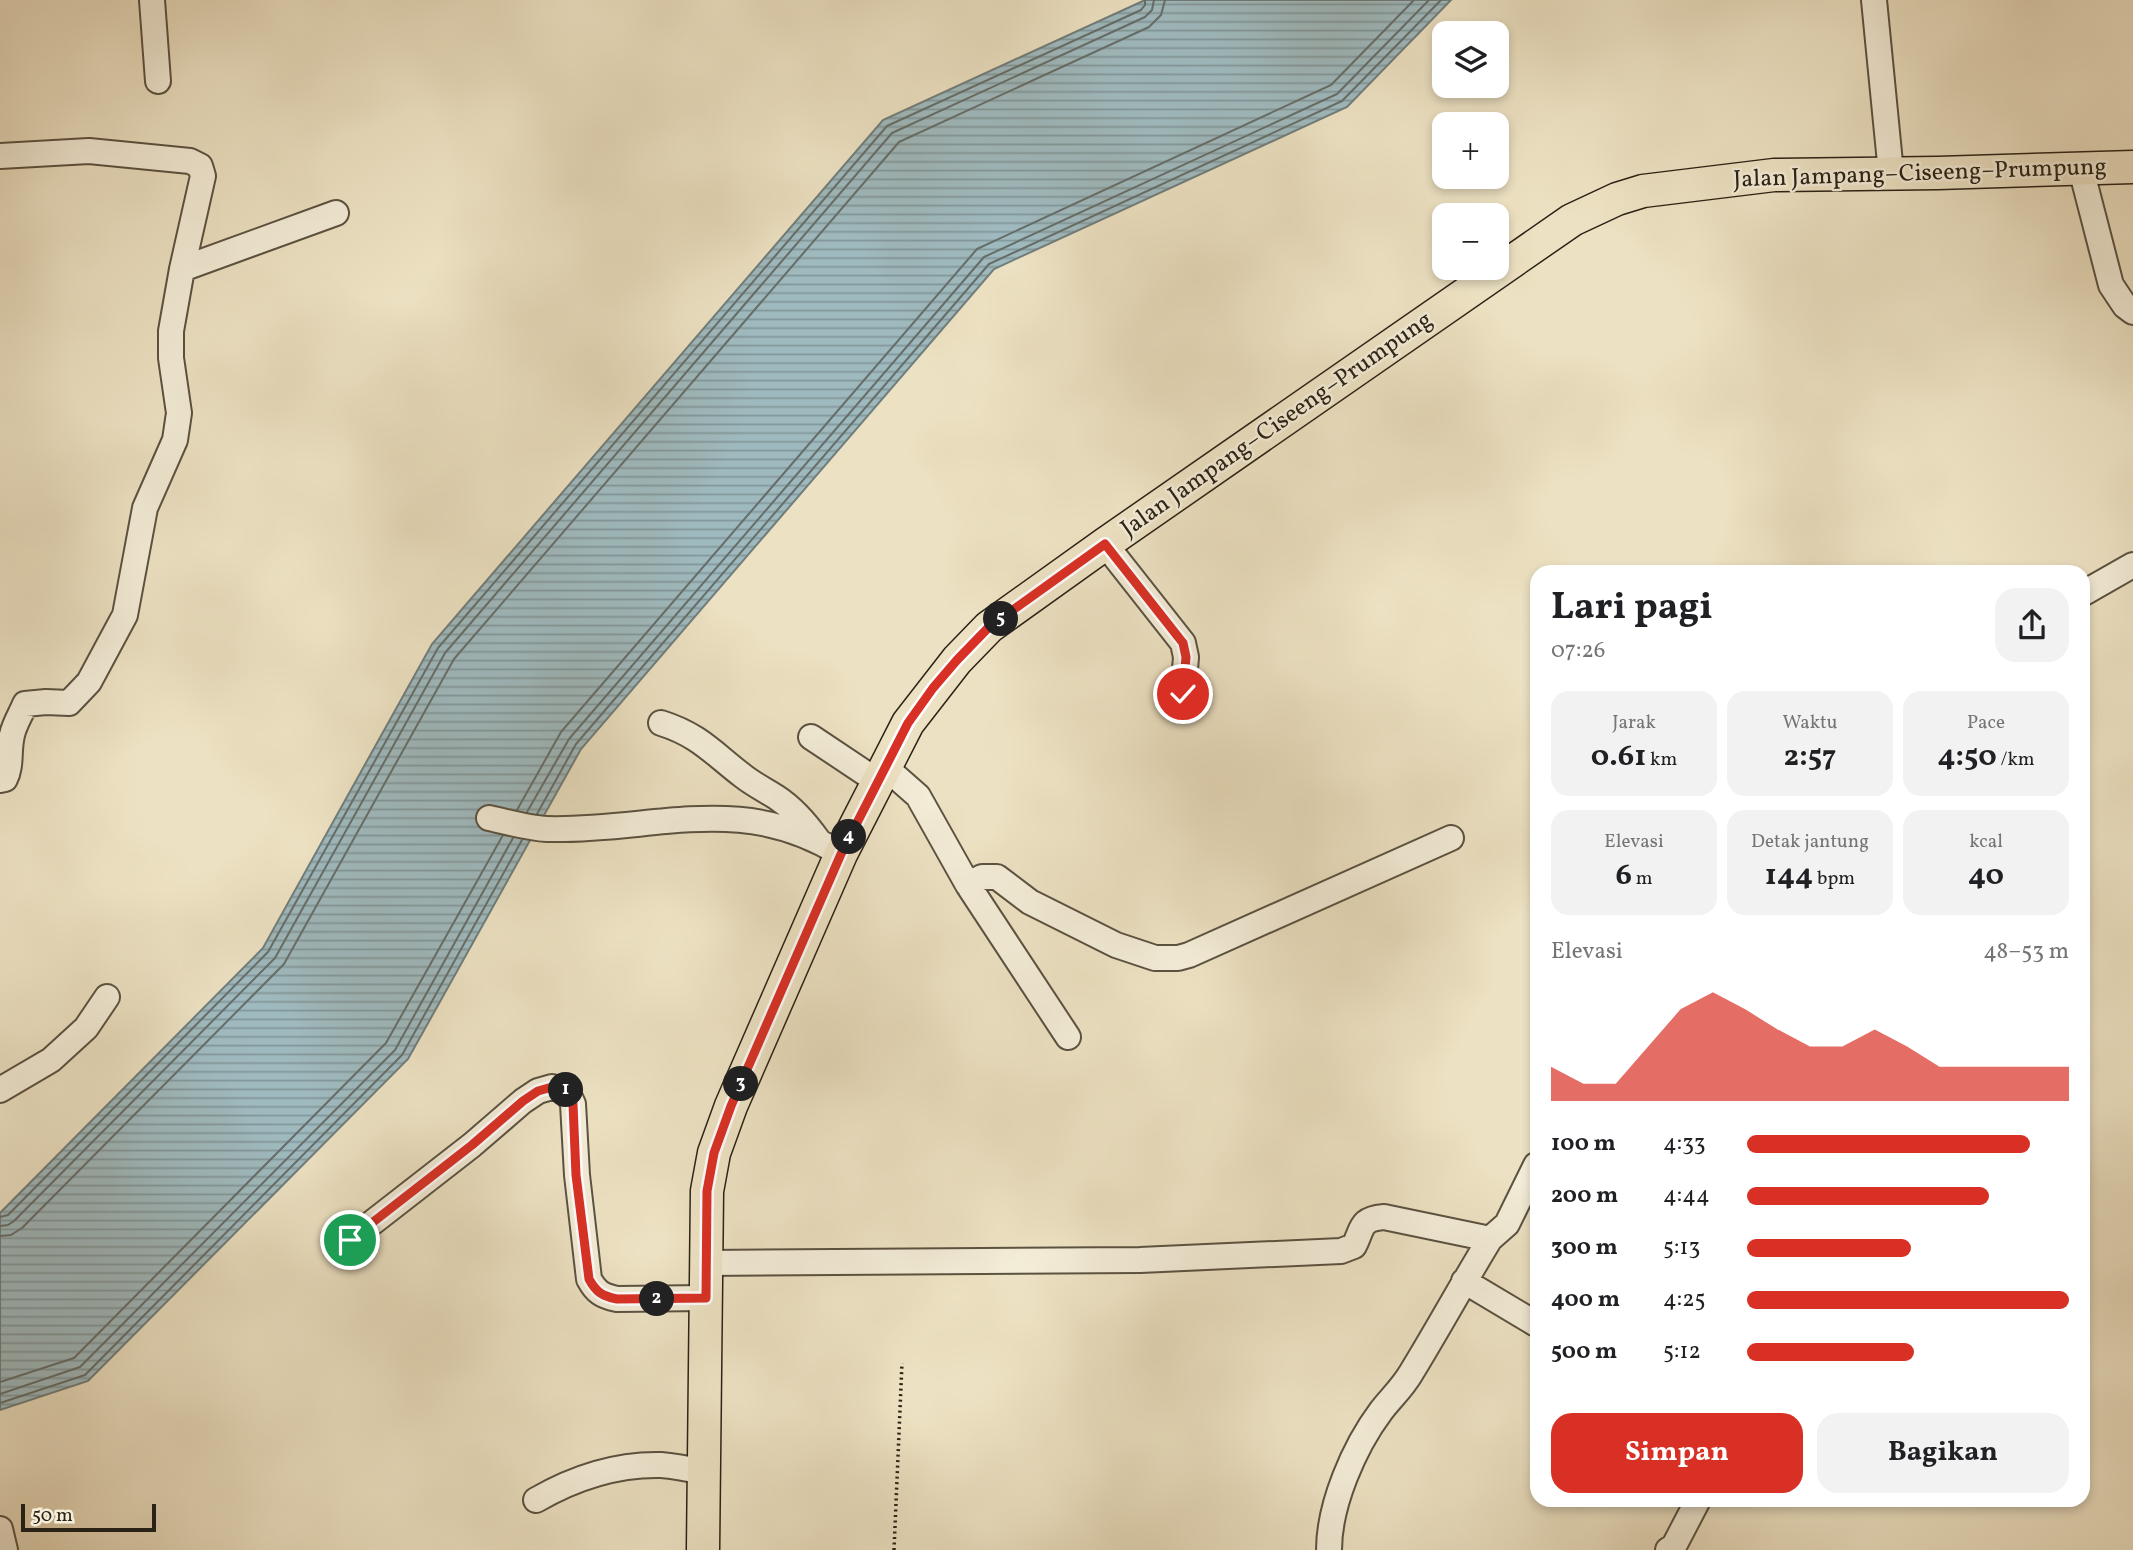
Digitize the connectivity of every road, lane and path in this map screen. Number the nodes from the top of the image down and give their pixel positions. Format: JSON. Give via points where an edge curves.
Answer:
{"nodes":[{"id":1,"x":152,"y":0,"type":"edge"},
{"id":2,"x":1874,"y":0,"type":"edge"},
{"id":3,"x":158,"y":81,"type":"dead end"},
{"id":4,"x":0,"y":156,"type":"edge"},
{"id":5,"x":2133,"y":167,"type":"edge"},
{"id":6,"x":2081,"y":169,"type":"junction"},
{"id":7,"x":1891,"y":173,"type":"junction"},
{"id":8,"x":335,"y":214,"type":"dead end"},
{"id":9,"x":181,"y":269,"type":"junction"},
{"id":10,"x":2133,"y":312,"type":"edge"},
{"id":11,"x":1105,"y":544,"type":"junction"},
{"id":12,"x":2133,"y":565,"type":"edge"},
{"id":13,"x":2090,"y":589,"type":"edge"},
{"id":14,"x":1183,"y":694,"type":"dead end"},
{"id":15,"x":661,"y":723,"type":"dead end"},
{"id":16,"x":811,"y":737,"type":"dead end"},
{"id":17,"x":881,"y":774,"type":"junction"},
{"id":18,"x":0,"y":780,"type":"edge"},
{"id":19,"x":489,"y":818,"type":"dead end"},
{"id":20,"x":1451,"y":838,"type":"dead end"},
{"id":21,"x":829,"y":847,"type":"junction"},
{"id":22,"x":968,"y":885,"type":"junction"},
{"id":23,"x":107,"y":997,"type":"dead end"},
{"id":24,"x":1068,"y":1037,"type":"dead end"},
{"id":25,"x":0,"y":1090,"type":"edge"},
{"id":26,"x":1530,"y":1177,"type":"edge"},
{"id":27,"x":1490,"y":1238,"type":"junction"},
{"id":28,"x":350,"y":1240,"type":"dead end"},
{"id":29,"x":705,"y":1263,"type":"junction"},
{"id":30,"x":1464,"y":1281,"type":"junction"},
{"id":31,"x":706,"y":1298,"type":"junction"},
{"id":32,"x":1530,"y":1320,"type":"edge"},
{"id":33,"x":902,"y":1363,"type":"dead end"},
{"id":34,"x":704,"y":1472,"type":"junction"},
{"id":35,"x":536,"y":1500,"type":"dead end"},
{"id":36,"x":1694,"y":1507,"type":"edge"},
{"id":37,"x":0,"y":1529,"type":"edge"},
{"id":38,"x":5,"y":1550,"type":"edge"},
{"id":39,"x":703,"y":1550,"type":"edge"},
{"id":40,"x":894,"y":1550,"type":"edge"},
{"id":41,"x":1329,"y":1550,"type":"edge"},
{"id":42,"x":1668,"y":1550,"type":"edge"}],
"edges":[{"from":1,"to":3,"type":"street"},
{"from":2,"to":7,"type":"street"},
{"from":4,"to":9,"type":"street","via":[[89,151],[196,163],[203,176]]},
{"from":5,"to":6,"type":"main road","name":"Jalan Jampang–Ciseeng–Prumpung"},
{"from":6,"to":7,"type":"main road","name":"Jalan Jampang–Ciseeng–Prumpung"},
{"from":6,"to":10,"type":"street","via":[[2110,285]]},
{"from":7,"to":11,"type":"main road","name":"Jalan Jampang–Ciseeng–Prumpung","via":[[1774,175],[1673,186],[1593,209]]},
{"from":8,"to":9,"type":"street"},
{"from":9,"to":18,"type":"street","via":[[170,331],[180,413],[175,440],[145,508],[125,615],[89,682],[69,704],[25,704],[12,734],[10,769]]},
{"from":11,"to":14,"type":"street","via":[[1183,643]]},
{"from":11,"to":17,"type":"main road","name":"Jalan Jampang–Ciseeng–Prumpung","via":[[989,627],[933,688]]},
{"from":12,"to":13,"type":"street"},
{"from":15,"to":21,"type":"street","via":[[701,741],[744,778],[792,809]]},
{"from":16,"to":17,"type":"street"},
{"from":17,"to":21,"type":"main road","name":"Jalan Jampang–Ciseeng–Prumpung"},
{"from":17,"to":22,"type":"street","via":[[918,796]]},
{"from":19,"to":21,"type":"street","via":[[549,829],[732,818]]},
{"from":20,"to":22,"type":"street","via":[[1178,958],[1155,958],[1116,945],[1030,902],[997,877],[982,877]]},
{"from":21,"to":29,"type":"main road","name":"Jalan Jampang–Ciseeng–Prumpung","via":[[714,1153],[707,1191]]},
{"from":22,"to":24,"type":"street"},
{"from":23,"to":25,"type":"street","via":[[86,1028],[51,1060]]},
{"from":26,"to":27,"type":"street","via":[[1507,1224]]},
{"from":27,"to":29,"type":"street","via":[[1384,1217],[1362,1224],[1354,1246],[1341,1251],[1140,1260]]},
{"from":27,"to":30,"type":"street"},
{"from":28,"to":31,"type":"street","via":[[523,1101],[556,1087],[567,1091],[573,1104],[576,1175],[589,1279],[595,1290],[617,1299]]},
{"from":29,"to":31,"type":"main road","name":"Jalan Jampang–Ciseeng–Prumpung"},
{"from":30,"to":32,"type":"street"},
{"from":30,"to":41,"type":"street","via":[[1410,1376],[1381,1410],[1352,1461],[1329,1529]]},
{"from":31,"to":34,"type":"main road","name":"Jalan Jampang–Ciseeng–Prumpung"},
{"from":33,"to":40,"type":"path"},
{"from":34,"to":35,"type":"street","via":[[662,1465],[598,1472]]},
{"from":34,"to":39,"type":"main road","name":"Jalan Jampang–Ciseeng–Prumpung"},
{"from":36,"to":42,"type":"street"},
{"from":37,"to":38,"type":"street"}]}
